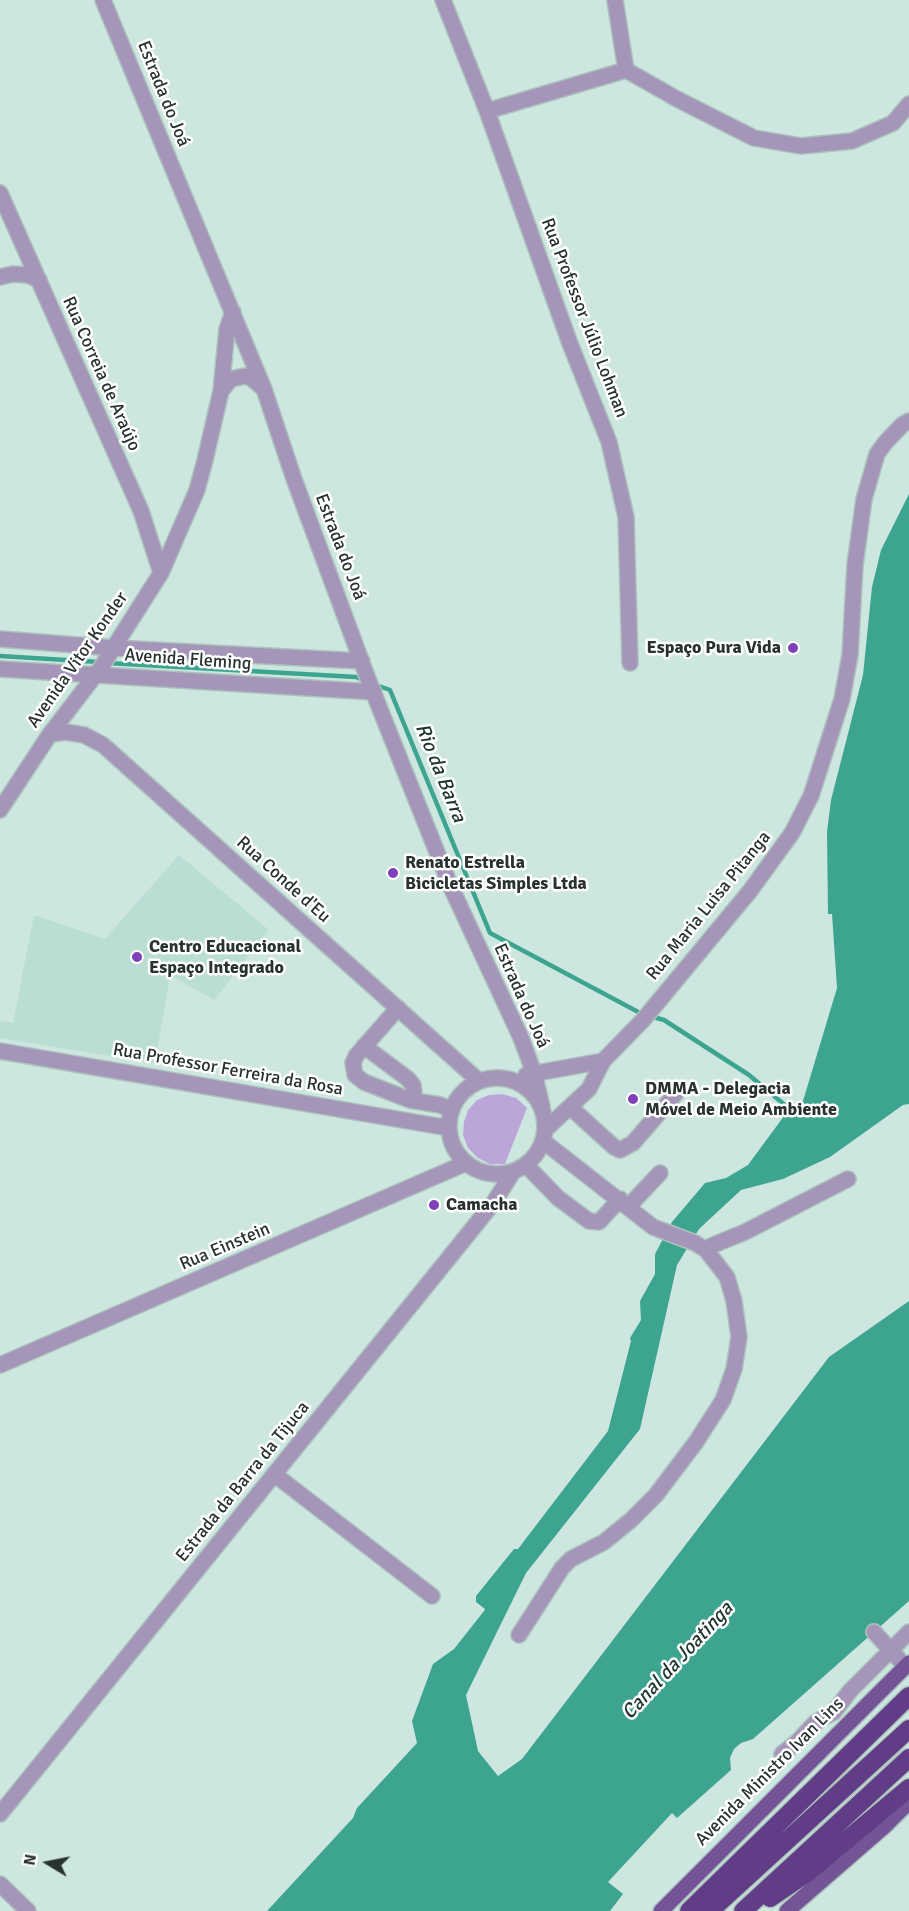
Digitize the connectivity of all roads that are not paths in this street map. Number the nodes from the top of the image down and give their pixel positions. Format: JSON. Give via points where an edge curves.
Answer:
{"nodes":[{"id":1,"x":104,"y":0,"type":"edge"},
{"id":2,"x":442,"y":0,"type":"edge"},
{"id":3,"x":615,"y":0,"type":"edge"},
{"id":4,"x":626,"y":70,"type":"junction"},
{"id":5,"x":909,"y":104,"type":"edge"},
{"id":6,"x":487,"y":111,"type":"junction"},
{"id":7,"x":0,"y":193,"type":"edge"},
{"id":8,"x":0,"y":277,"type":"edge"},
{"id":9,"x":39,"y":280,"type":"junction"},
{"id":10,"x":233,"y":312,"type":"junction"},
{"id":11,"x":264,"y":389,"type":"junction"},
{"id":12,"x":221,"y":391,"type":"junction"},
{"id":13,"x":909,"y":421,"type":"edge"},
{"id":14,"x":161,"y":573,"type":"junction"},
{"id":15,"x":0,"y":639,"type":"edge"},
{"id":16,"x":112,"y":651,"type":"junction"},
{"id":17,"x":363,"y":663,"type":"junction"},
{"id":18,"x":630,"y":663,"type":"dead end"},
{"id":19,"x":0,"y":669,"type":"edge"},
{"id":20,"x":98,"y":672,"type":"junction"},
{"id":21,"x":373,"y":690,"type":"junction"},
{"id":22,"x":50,"y":734,"type":"junction"},
{"id":23,"x":0,"y":810,"type":"edge"},
{"id":24,"x":398,"y":1008,"type":"junction"},
{"id":25,"x":364,"y":1046,"type":"junction"},
{"id":26,"x":0,"y":1051,"type":"edge"},
{"id":27,"x":603,"y":1061,"type":"junction"},
{"id":28,"x":574,"y":1067,"type":"junction"},
{"id":29,"x":534,"y":1073,"type":"junction"},
{"id":30,"x":508,"y":1079,"type":"junction"},
{"id":31,"x":479,"y":1081,"type":"junction"},
{"id":32,"x":590,"y":1089,"type":"junction"},
{"id":33,"x":677,"y":1092,"type":"dead end"},
{"id":34,"x":410,"y":1100,"type":"junction"},
{"id":35,"x":542,"y":1106,"type":"junction"},
{"id":36,"x":570,"y":1107,"type":"junction"},
{"id":37,"x":452,"y":1110,"type":"junction"},
{"id":38,"x":449,"y":1128,"type":"junction"},
{"id":39,"x":545,"y":1135,"type":"junction"},
{"id":40,"x":466,"y":1163,"type":"junction"},
{"id":41,"x":520,"y":1169,"type":"junction"},
{"id":42,"x":660,"y":1173,"type":"dead end"},
{"id":43,"x":848,"y":1179,"type":"dead end"},
{"id":44,"x":624,"y":1203,"type":"junction"},
{"id":45,"x":701,"y":1246,"type":"junction"},
{"id":46,"x":0,"y":1365,"type":"edge"},
{"id":47,"x":274,"y":1474,"type":"junction"},
{"id":48,"x":432,"y":1596,"type":"dead end"},
{"id":49,"x":874,"y":1632,"type":"dead end"},
{"id":50,"x":909,"y":1632,"type":"edge"},
{"id":51,"x":519,"y":1635,"type":"dead end"},
{"id":52,"x":890,"y":1650,"type":"junction"},
{"id":53,"x":907,"y":1665,"type":"edge"},
{"id":54,"x":909,"y":1695,"type":"edge"},
{"id":55,"x":909,"y":1729,"type":"edge"},
{"id":56,"x":782,"y":1754,"type":"dead end"},
{"id":57,"x":909,"y":1758,"type":"edge"},
{"id":58,"x":879,"y":1759,"type":"junction"},
{"id":59,"x":909,"y":1788,"type":"edge"},
{"id":60,"x":7,"y":1794,"type":"edge"},
{"id":61,"x":909,"y":1802,"type":"edge"},
{"id":62,"x":0,"y":1814,"type":"edge"},
{"id":63,"x":0,"y":1884,"type":"edge"},
{"id":64,"x":28,"y":1911,"type":"edge"},
{"id":65,"x":661,"y":1911,"type":"edge"},
{"id":66,"x":689,"y":1911,"type":"edge"},
{"id":67,"x":710,"y":1911,"type":"edge"},
{"id":68,"x":741,"y":1911,"type":"edge"},
{"id":69,"x":751,"y":1911,"type":"edge"},
{"id":70,"x":787,"y":1911,"type":"edge"}],
"edges":[{"from":1,"to":10,"type":"street","name":"Estrada do Joá"},
{"from":2,"to":6,"type":"street","name":"Rua Professor Júlio Lohman"},
{"from":3,"to":4,"type":"street"},
{"from":4,"to":5,"type":"street","via":[[754,138],[801,146],[852,141],[893,123]]},
{"from":4,"to":6,"type":"street"},
{"from":6,"to":18,"type":"street","name":"Rua Professor Júlio Lohman","via":[[609,442],[626,517]]},
{"from":7,"to":9,"type":"street","name":"Rua Correia de Araújo"},
{"from":8,"to":9,"type":"street","via":[[28,275]]},
{"from":9,"to":14,"type":"street","name":"Rua Correia de Araújo","via":[[141,511]]},
{"from":10,"to":11,"type":"street","name":"Estrada do Joá"},
{"from":10,"to":12,"type":"street","name":"Avenida Vitor Konder","via":[[227,329]]},
{"from":11,"to":12,"type":"street","via":[[245,376],[231,379]]},
{"from":11,"to":17,"type":"street","name":"Estrada do Joá"},
{"from":12,"to":14,"type":"street","name":"Avenida Vitor Konder","via":[[197,490]]},
{"from":13,"to":27,"type":"street","name":"Rua Maria Luisa Pitanga","via":[[877,454],[864,499],[855,565],[850,655],[842,699],[811,796],[771,864],[647,1015]]},
{"from":14,"to":16,"type":"street","name":"Avenida Vitor Konder"},
{"from":15,"to":16,"type":"street","name":"Avenida Fleming"},
{"from":16,"to":17,"type":"street","name":"Avenida Fleming"},
{"from":16,"to":20,"type":"street","name":"Avenida Vitor Konder"},
{"from":17,"to":21,"type":"street","name":"Estrada do Joá"},
{"from":19,"to":20,"type":"street","name":"Avenida Fleming"},
{"from":20,"to":21,"type":"street","name":"Avenida Fleming"},
{"from":20,"to":22,"type":"street","name":"Avenida Vitor Konder"},
{"from":21,"to":29,"type":"street","name":"Estrada do Joá","via":[[450,885]]},
{"from":22,"to":23,"type":"street","name":"Avenida Vitor Konder"},
{"from":22,"to":24,"type":"street","name":"Rua Conde d'Eu","via":[[84,735],[103,745]]},
{"from":24,"to":25,"type":"street"},
{"from":24,"to":31,"type":"street","name":"Rua Conde d'Eu"},
{"from":25,"to":34,"type":"street","via":[[408,1078],[414,1092]]},
{"from":25,"to":34,"type":"street","via":[[353,1063],[355,1075]]},
{"from":26,"to":38,"type":"street","name":"Rua Professor Ferreira da Rosa"},
{"from":27,"to":28,"type":"street"},
{"from":27,"to":32,"type":"street","name":"Rua Maria Luisa Pitanga"},
{"from":28,"to":29,"type":"street"},
{"from":28,"to":32,"type":"street"},
{"from":29,"to":30,"type":"street"},
{"from":29,"to":35,"type":"street","name":"Estrada do Joá"},
{"from":30,"to":31,"type":"street"},
{"from":30,"to":35,"type":"street","via":[[528,1089]]},
{"from":31,"to":37,"type":"street","via":[[463,1092]]},
{"from":32,"to":36,"type":"street","name":"Rua Maria Luisa Pitanga"},
{"from":33,"to":36,"type":"street","via":[[633,1143],[620,1150]]},
{"from":34,"to":37,"type":"street"},
{"from":35,"to":39,"type":"street"},
{"from":36,"to":39,"type":"street","name":"Rua Maria Luisa Pitanga"},
{"from":37,"to":38,"type":"street"},
{"from":38,"to":40,"type":"street","via":[[454,1148]]},
{"from":39,"to":41,"type":"street","via":[[540,1150]]},
{"from":39,"to":44,"type":"street"},
{"from":40,"to":41,"type":"street","via":[[489,1174]]},
{"from":40,"to":46,"type":"street","name":"Rua Einstein"},
{"from":41,"to":44,"type":"street","via":[[589,1221],[599,1222]]},
{"from":41,"to":47,"type":"street","name":"Estrada da Barra da Tijuca"},
{"from":42,"to":44,"type":"street"},
{"from":43,"to":45,"type":"street","via":[[745,1232],[711,1246]]},
{"from":44,"to":45,"type":"street","via":[[652,1227]]},
{"from":45,"to":51,"type":"street","via":[[727,1277],[734,1301],[739,1337],[734,1369],[723,1400],[656,1495],[604,1542],[562,1568]]},
{"from":47,"to":48,"type":"street"},
{"from":47,"to":60,"type":"street","name":"Estrada da Barra da Tijuca"},
{"from":49,"to":52,"type":"street"},
{"from":50,"to":52,"type":"street"},
{"from":52,"to":53,"type":"street"},
{"from":52,"to":56,"type":"street","via":[[834,1712],[816,1722]]},
{"from":53,"to":65,"type":"main road","name":"Avenida Ministro Ivan Lins"},
{"from":54,"to":66,"type":"highway"},
{"from":55,"to":58,"type":"highway"},
{"from":57,"to":68,"type":"highway"},
{"from":58,"to":67,"type":"highway"},
{"from":58,"to":68,"type":"highway"},
{"from":59,"to":69,"type":"highway","via":[[807,1873]]},
{"from":60,"to":62,"type":"street","name":"Estrada da Barra da Tijuca"},
{"from":61,"to":70,"type":"main road"},
{"from":63,"to":64,"type":"street"}]}
